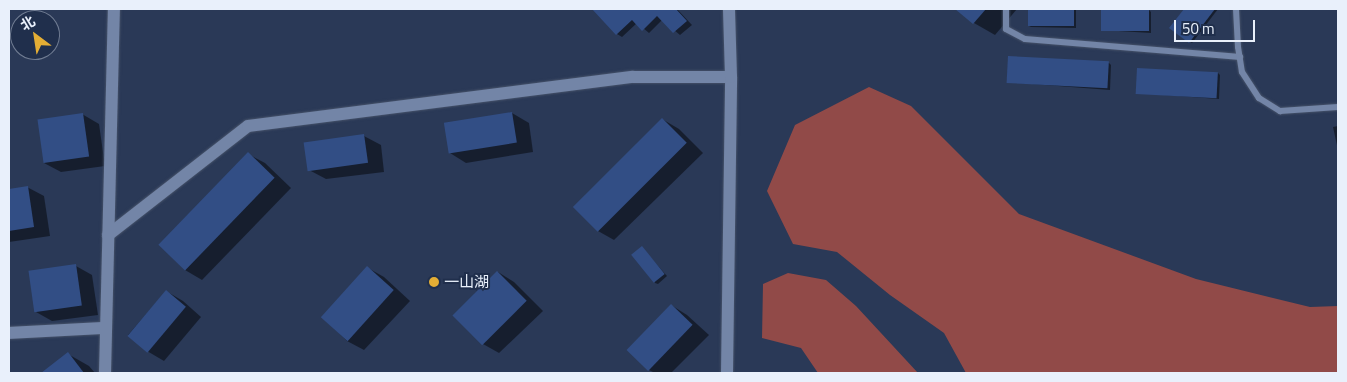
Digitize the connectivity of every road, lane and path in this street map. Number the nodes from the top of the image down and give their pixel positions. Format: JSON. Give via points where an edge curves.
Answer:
{"nodes":[{"id":1,"x":114,"y":9,"type":"edge"},
{"id":2,"x":729,"y":9,"type":"edge"},
{"id":3,"x":1006,"y":9,"type":"edge"},
{"id":4,"x":1236,"y":9,"type":"edge"},
{"id":5,"x":1240,"y":57,"type":"junction"},
{"id":6,"x":731,"y":77,"type":"junction"},
{"id":7,"x":1338,"y":107,"type":"edge"},
{"id":8,"x":108,"y":235,"type":"junction"},
{"id":9,"x":106,"y":328,"type":"junction"},
{"id":10,"x":9,"y":333,"type":"edge"},
{"id":11,"x":105,"y":373,"type":"edge"},
{"id":12,"x":727,"y":373,"type":"edge"}],
"edges":[{"from":1,"to":8,"type":"street"},
{"from":2,"to":6,"type":"street"},
{"from":3,"to":5,"type":"lane","via":[[1006,29],[1025,40]]},
{"from":4,"to":5,"type":"lane"},
{"from":5,"to":7,"type":"lane","via":[[1242,72],[1259,98],[1280,111]]},
{"from":6,"to":8,"type":"street","via":[[633,76],[248,126]]},
{"from":6,"to":12,"type":"street"},
{"from":8,"to":9,"type":"street"},
{"from":9,"to":10,"type":"street"},
{"from":9,"to":11,"type":"street"}]}
